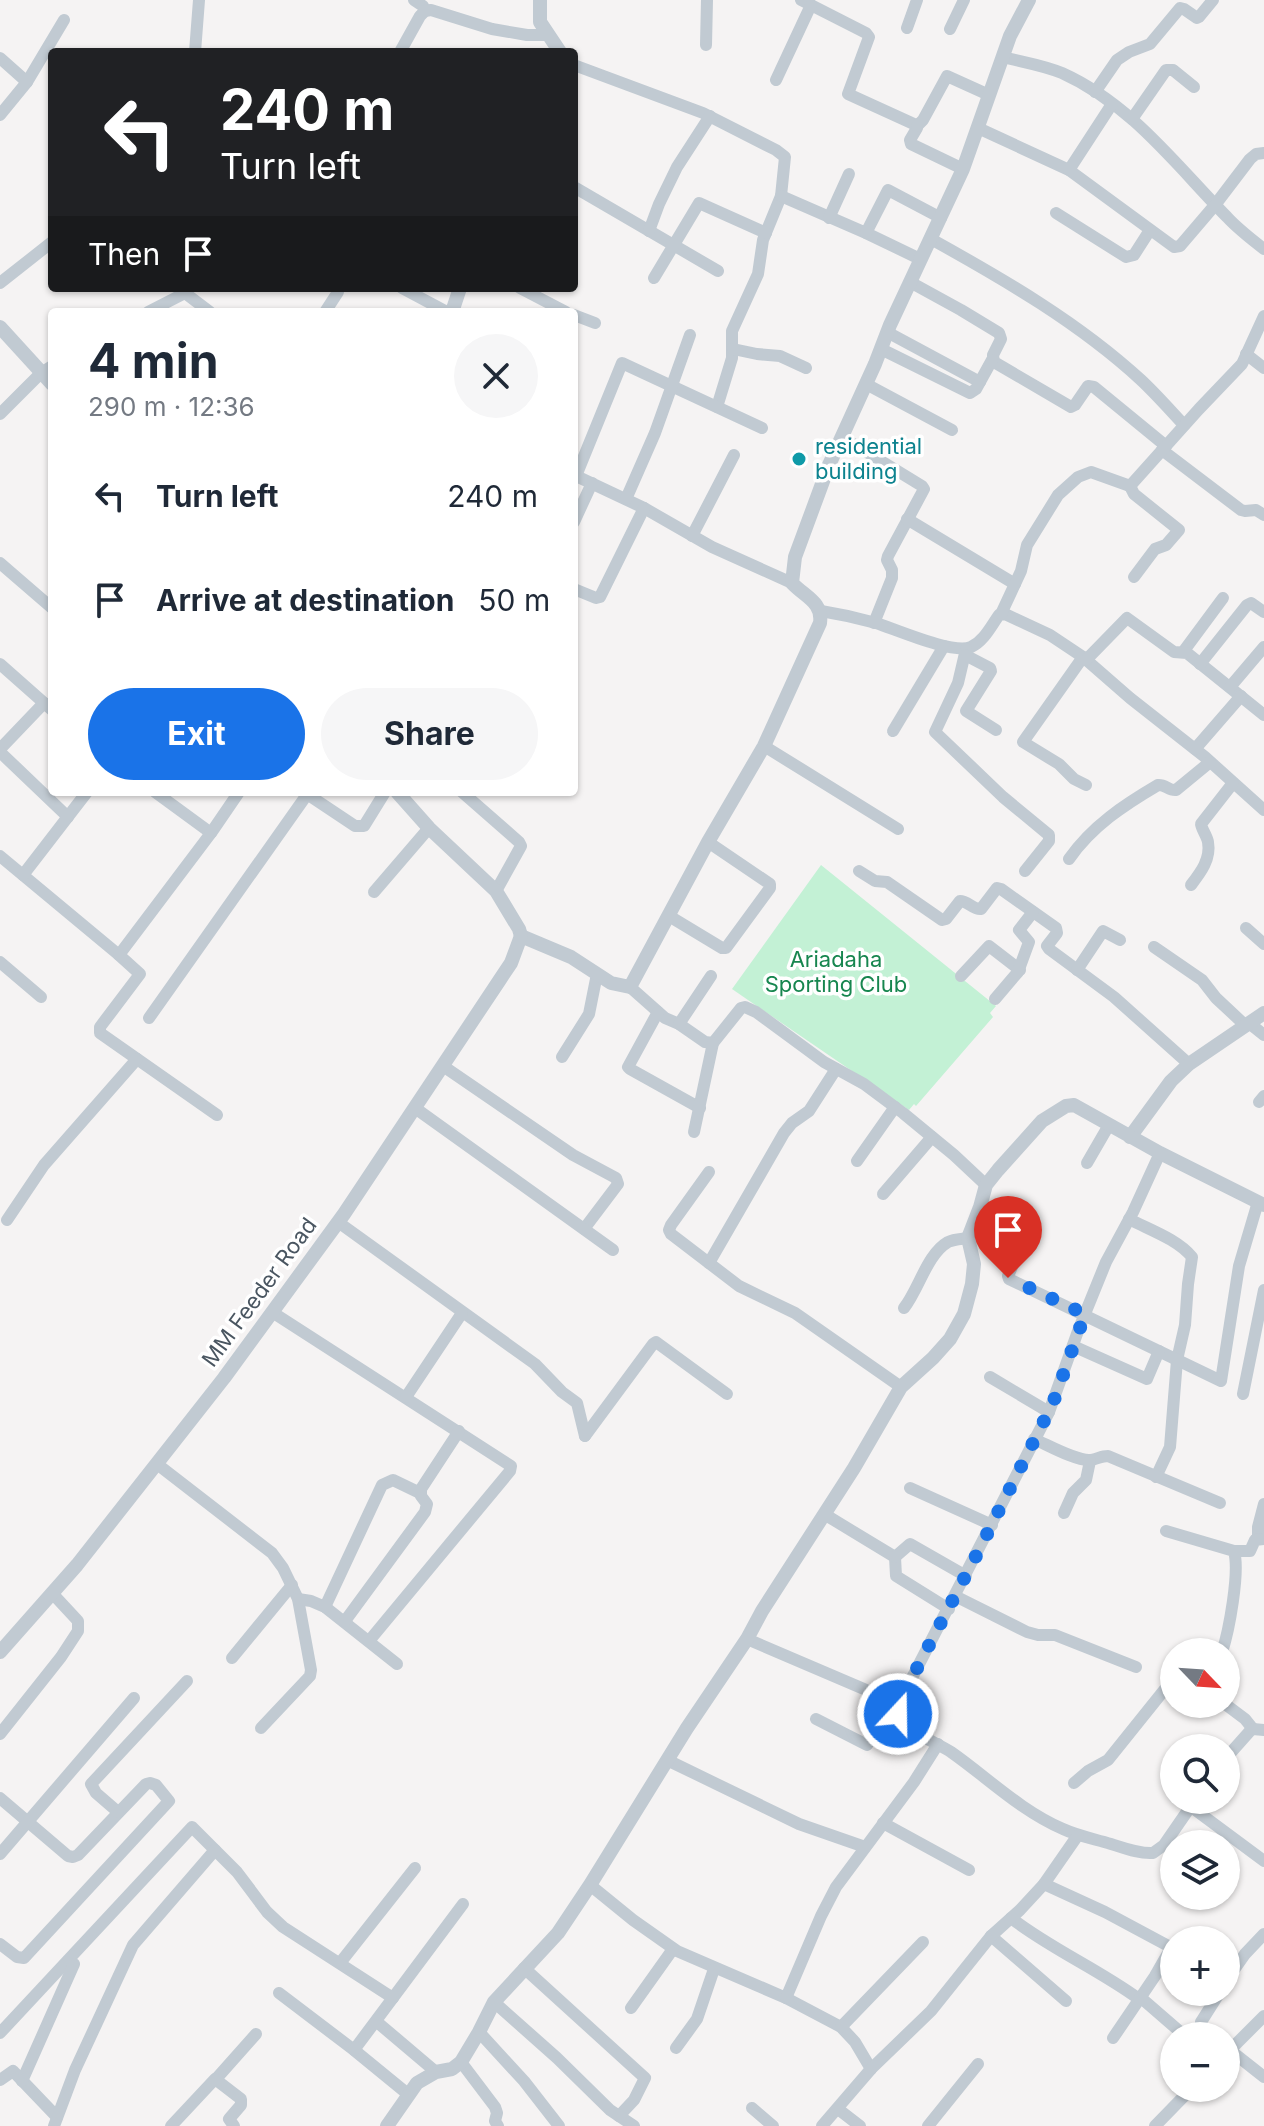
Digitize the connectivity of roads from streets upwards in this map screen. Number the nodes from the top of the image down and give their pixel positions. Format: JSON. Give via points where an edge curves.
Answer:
{"nodes":[{"id":1,"x":199,"y":0,"type":"edge"},
{"id":2,"x":414,"y":0,"type":"edge"},
{"id":3,"x":540,"y":0,"type":"edge"},
{"id":4,"x":917,"y":0,"type":"edge"},
{"id":5,"x":964,"y":0,"type":"edge"},
{"id":6,"x":1029,"y":0,"type":"edge"},
{"id":7,"x":1213,"y":0,"type":"edge"},
{"id":8,"x":702,"y":2,"type":"edge"},
{"id":9,"x":806,"y":3,"type":"edge"},
{"id":10,"x":425,"y":11,"type":"junction"},
{"id":11,"x":64,"y":20,"type":"dead end"},
{"id":12,"x":907,"y":28,"type":"dead end"},
{"id":13,"x":950,"y":29,"type":"dead end"},
{"id":14,"x":547,"y":35,"type":"junction"},
{"id":15,"x":706,"y":45,"type":"dead end"},
{"id":16,"x":195,"y":48,"type":"edge"},
{"id":17,"x":402,"y":48,"type":"edge"},
{"id":18,"x":557,"y":48,"type":"edge"},
{"id":19,"x":1003,"y":57,"type":"junction"},
{"id":20,"x":0,"y":58,"type":"edge"},
{"id":21,"x":578,"y":66,"type":"edge"},
{"id":22,"x":776,"y":80,"type":"dead end"},
{"id":23,"x":27,"y":82,"type":"junction"},
{"id":24,"x":1194,"y":87,"type":"dead end"},
{"id":25,"x":1095,"y":92,"type":"junction"},
{"id":26,"x":989,"y":95,"type":"junction"},
{"id":27,"x":1112,"y":104,"type":"junction"},
{"id":28,"x":0,"y":115,"type":"edge"},
{"id":29,"x":710,"y":116,"type":"junction"},
{"id":30,"x":1132,"y":119,"type":"junction"},
{"id":31,"x":917,"y":126,"type":"junction"},
{"id":32,"x":978,"y":128,"type":"junction"},
{"id":33,"x":1264,"y":153,"type":"edge"},
{"id":34,"x":963,"y":169,"type":"junction"},
{"id":35,"x":1069,"y":170,"type":"junction"},
{"id":36,"x":849,"y":174,"type":"dead end"},
{"id":37,"x":578,"y":189,"type":"edge"},
{"id":38,"x":781,"y":196,"type":"junction"},
{"id":39,"x":1215,"y":205,"type":"junction"},
{"id":40,"x":1056,"y":213,"type":"dead end"},
{"id":41,"x":829,"y":218,"type":"junction"},
{"id":42,"x":941,"y":218,"type":"junction"},
{"id":43,"x":1150,"y":230,"type":"junction"},
{"id":44,"x":649,"y":231,"type":"junction"},
{"id":45,"x":766,"y":233,"type":"junction"},
{"id":46,"x":866,"y":233,"type":"junction"},
{"id":47,"x":931,"y":239,"type":"junction"},
{"id":48,"x":48,"y":245,"type":"edge"},
{"id":49,"x":674,"y":245,"type":"junction"},
{"id":50,"x":1264,"y":249,"type":"edge"},
{"id":51,"x":920,"y":259,"type":"junction"},
{"id":52,"x":718,"y":271,"type":"dead end"},
{"id":53,"x":654,"y":278,"type":"dead end"},
{"id":54,"x":910,"y":282,"type":"junction"},
{"id":55,"x":0,"y":283,"type":"edge"},
{"id":56,"x":183,"y":292,"type":"edge"},
{"id":57,"x":189,"y":292,"type":"edge"},
{"id":58,"x":338,"y":292,"type":"dead end"},
{"id":59,"x":410,"y":292,"type":"edge"},
{"id":60,"x":528,"y":292,"type":"edge"},
{"id":61,"x":155,"y":308,"type":"edge"},
{"id":62,"x":206,"y":308,"type":"edge"},
{"id":63,"x":328,"y":308,"type":"edge"},
{"id":64,"x":442,"y":308,"type":"edge"},
{"id":65,"x":558,"y":308,"type":"edge"},
{"id":66,"x":1264,"y":316,"type":"edge"},
{"id":67,"x":578,"y":317,"type":"edge"},
{"id":68,"x":595,"y":323,"type":"dead end"},
{"id":69,"x":0,"y":327,"type":"edge"},
{"id":70,"x":887,"y":332,"type":"junction"},
{"id":71,"x":690,"y":335,"type":"dead end"},
{"id":72,"x":733,"y":349,"type":"junction"},
{"id":73,"x":881,"y":349,"type":"junction"},
{"id":74,"x":1246,"y":354,"type":"junction"},
{"id":75,"x":992,"y":360,"type":"junction"},
{"id":76,"x":806,"y":368,"type":"dead end"},
{"id":77,"x":1264,"y":368,"type":"edge"},
{"id":78,"x":48,"y":374,"type":"edge"},
{"id":79,"x":980,"y":382,"type":"junction"},
{"id":80,"x":866,"y":384,"type":"junction"},
{"id":81,"x":671,"y":386,"type":"junction"},
{"id":82,"x":717,"y":407,"type":"junction"},
{"id":83,"x":0,"y":414,"type":"edge"},
{"id":84,"x":1184,"y":425,"type":"junction"},
{"id":85,"x":762,"y":428,"type":"dead end"},
{"id":86,"x":952,"y":430,"type":"dead end"},
{"id":87,"x":842,"y":437,"type":"junction"},
{"id":88,"x":1164,"y":448,"type":"junction"},
{"id":89,"x":734,"y":455,"type":"dead end"},
{"id":90,"x":578,"y":469,"type":"edge"},
{"id":91,"x":578,"y":477,"type":"edge"},
{"id":92,"x":592,"y":483,"type":"junction"},
{"id":93,"x":1130,"y":486,"type":"junction"},
{"id":94,"x":626,"y":499,"type":"junction"},
{"id":95,"x":644,"y":508,"type":"junction"},
{"id":96,"x":1261,"y":508,"type":"edge"},
{"id":97,"x":578,"y":513,"type":"edge"},
{"id":98,"x":907,"y":519,"type":"junction"},
{"id":99,"x":692,"y":536,"type":"junction"},
{"id":100,"x":0,"y":563,"type":"edge"},
{"id":101,"x":1134,"y":577,"type":"dead end"},
{"id":102,"x":792,"y":583,"type":"junction"},
{"id":103,"x":1015,"y":584,"type":"junction"},
{"id":104,"x":578,"y":591,"type":"edge"},
{"id":105,"x":1223,"y":598,"type":"dead end"},
{"id":106,"x":48,"y":605,"type":"edge"},
{"id":107,"x":821,"y":611,"type":"junction"},
{"id":108,"x":1264,"y":612,"type":"edge"},
{"id":109,"x":1001,"y":614,"type":"junction"},
{"id":110,"x":874,"y":623,"type":"junction"},
{"id":111,"x":944,"y":646,"type":"junction"},
{"id":112,"x":1264,"y":647,"type":"edge"},
{"id":113,"x":965,"y":652,"type":"junction"},
{"id":114,"x":1183,"y":652,"type":"junction"},
{"id":115,"x":1085,"y":659,"type":"junction"},
{"id":116,"x":0,"y":664,"type":"edge"},
{"id":117,"x":1200,"y":664,"type":"junction"},
{"id":118,"x":1230,"y":687,"type":"junction"},
{"id":119,"x":1241,"y":696,"type":"junction"},
{"id":120,"x":48,"y":706,"type":"edge"},
{"id":121,"x":1264,"y":715,"type":"edge"},
{"id":122,"x":996,"y":730,"type":"dead end"},
{"id":123,"x":893,"y":731,"type":"dead end"},
{"id":124,"x":764,"y":746,"type":"junction"},
{"id":125,"x":1195,"y":749,"type":"junction"},
{"id":126,"x":0,"y":751,"type":"edge"},
{"id":127,"x":1210,"y":762,"type":"junction"},
{"id":128,"x":1233,"y":783,"type":"junction"},
{"id":129,"x":1086,"y":785,"type":"dead end"},
{"id":130,"x":84,"y":796,"type":"edge"},
{"id":131,"x":160,"y":796,"type":"edge"},
{"id":132,"x":236,"y":796,"type":"edge"},
{"id":133,"x":306,"y":796,"type":"edge"},
{"id":134,"x":310,"y":796,"type":"edge"},
{"id":135,"x":383,"y":796,"type":"edge"},
{"id":136,"x":401,"y":796,"type":"edge"},
{"id":137,"x":467,"y":796,"type":"edge"},
{"id":138,"x":1264,"y":810,"type":"edge"},
{"id":139,"x":68,"y":817,"type":"junction"},
{"id":140,"x":429,"y":828,"type":"junction"},
{"id":141,"x":898,"y":829,"type":"dead end"},
{"id":142,"x":211,"y":833,"type":"junction"},
{"id":143,"x":708,"y":842,"type":"junction"},
{"id":144,"x":0,"y":856,"type":"edge"},
{"id":145,"x":1069,"y":859,"type":"dead end"},
{"id":146,"x":859,"y":871,"type":"dead end"},
{"id":147,"x":1025,"y":871,"type":"dead end"},
{"id":148,"x":23,"y":875,"type":"junction"},
{"id":149,"x":1191,"y":885,"type":"dead end"},
{"id":150,"x":496,"y":891,"type":"junction"},
{"id":151,"x":374,"y":892,"type":"dead end"},
{"id":152,"x":1033,"y":912,"type":"junction"},
{"id":153,"x":669,"y":916,"type":"junction"},
{"id":154,"x":1246,"y":928,"type":"dead end"},
{"id":155,"x":521,"y":936,"type":"junction"},
{"id":156,"x":1120,"y":940,"type":"dead end"},
{"id":157,"x":1264,"y":944,"type":"edge"},
{"id":158,"x":1154,"y":947,"type":"dead end"},
{"id":159,"x":119,"y":955,"type":"junction"},
{"id":160,"x":0,"y":962,"type":"edge"},
{"id":161,"x":1020,"y":970,"type":"junction"},
{"id":162,"x":1077,"y":970,"type":"junction"},
{"id":163,"x":597,"y":974,"type":"junction"},
{"id":164,"x":711,"y":976,"type":"dead end"},
{"id":165,"x":961,"y":976,"type":"dead end"},
{"id":166,"x":630,"y":987,"type":"junction"},
{"id":167,"x":41,"y":997,"type":"dead end"},
{"id":168,"x":995,"y":999,"type":"dead end"},
{"id":169,"x":658,"y":1012,"type":"junction"},
{"id":170,"x":1264,"y":1013,"type":"edge"},
{"id":171,"x":149,"y":1018,"type":"dead end"},
{"id":172,"x":679,"y":1024,"type":"junction"},
{"id":173,"x":1248,"y":1024,"type":"junction"},
{"id":174,"x":1264,"y":1035,"type":"edge"},
{"id":175,"x":713,"y":1043,"type":"junction"},
{"id":176,"x":562,"y":1057,"type":"dead end"},
{"id":177,"x":137,"y":1059,"type":"junction"},
{"id":178,"x":1189,"y":1064,"type":"junction"},
{"id":179,"x":443,"y":1066,"type":"junction"},
{"id":180,"x":836,"y":1069,"type":"junction"},
{"id":181,"x":895,"y":1107,"type":"junction"},
{"id":182,"x":415,"y":1108,"type":"junction"},
{"id":183,"x":700,"y":1108,"type":"junction"},
{"id":184,"x":217,"y":1115,"type":"dead end"},
{"id":185,"x":1109,"y":1125,"type":"junction"},
{"id":186,"x":694,"y":1132,"type":"dead end"},
{"id":187,"x":932,"y":1137,"type":"junction"},
{"id":188,"x":1130,"y":1137,"type":"junction"},
{"id":189,"x":1160,"y":1153,"type":"junction"},
{"id":190,"x":857,"y":1161,"type":"dead end"},
{"id":191,"x":1087,"y":1163,"type":"dead end"},
{"id":192,"x":709,"y":1172,"type":"dead end"},
{"id":193,"x":986,"y":1185,"type":"junction"},
{"id":194,"x":883,"y":1194,"type":"dead end"},
{"id":195,"x":1261,"y":1203,"type":"edge"},
{"id":196,"x":1129,"y":1219,"type":"junction"},
{"id":197,"x":7,"y":1220,"type":"dead end"},
{"id":198,"x":975,"y":1221,"type":"junction"},
{"id":199,"x":338,"y":1222,"type":"junction"},
{"id":200,"x":584,"y":1229,"type":"junction"},
{"id":201,"x":968,"y":1238,"type":"junction"},
{"id":202,"x":613,"y":1250,"type":"dead end"},
{"id":203,"x":709,"y":1263,"type":"junction"},
{"id":204,"x":1264,"y":1290,"type":"edge"},
{"id":205,"x":904,"y":1308,"type":"dead end"},
{"id":206,"x":272,"y":1312,"type":"junction"},
{"id":207,"x":462,"y":1313,"type":"junction"},
{"id":208,"x":1085,"y":1314,"type":"junction"},
{"id":209,"x":1073,"y":1346,"type":"junction"},
{"id":210,"x":1159,"y":1351,"type":"junction"},
{"id":211,"x":1177,"y":1360,"type":"junction"},
{"id":212,"x":990,"y":1377,"type":"dead end"},
{"id":213,"x":901,"y":1387,"type":"junction"},
{"id":214,"x":727,"y":1394,"type":"dead end"},
{"id":215,"x":1243,"y":1394,"type":"dead end"},
{"id":216,"x":406,"y":1397,"type":"junction"},
{"id":217,"x":1049,"y":1412,"type":"junction"},
{"id":218,"x":459,"y":1431,"type":"junction"},
{"id":219,"x":1034,"y":1439,"type":"junction"},
{"id":220,"x":1090,"y":1461,"type":"junction"},
{"id":221,"x":157,"y":1464,"type":"junction"},
{"id":222,"x":1156,"y":1477,"type":"junction"},
{"id":223,"x":910,"y":1488,"type":"dead end"},
{"id":224,"x":420,"y":1493,"type":"junction"},
{"id":225,"x":1220,"y":1503,"type":"dead end"},
{"id":226,"x":1264,"y":1504,"type":"edge"},
{"id":227,"x":1064,"y":1513,"type":"dead end"},
{"id":228,"x":824,"y":1514,"type":"junction"},
{"id":229,"x":992,"y":1525,"type":"junction"},
{"id":230,"x":1166,"y":1531,"type":"dead end"},
{"id":231,"x":1261,"y":1539,"type":"edge"},
{"id":232,"x":1234,"y":1551,"type":"junction"},
{"id":233,"x":895,"y":1557,"type":"junction"},
{"id":234,"x":966,"y":1576,"type":"junction"},
{"id":235,"x":292,"y":1585,"type":"junction"},
{"id":236,"x":52,"y":1593,"type":"junction"},
{"id":237,"x":955,"y":1596,"type":"junction"},
{"id":238,"x":298,"y":1599,"type":"junction"},
{"id":239,"x":325,"y":1607,"type":"junction"},
{"id":240,"x":949,"y":1609,"type":"junction"},
{"id":241,"x":345,"y":1621,"type":"junction"},
{"id":242,"x":1225,"y":1638,"type":"edge"},
{"id":243,"x":747,"y":1639,"type":"junction"},
{"id":244,"x":369,"y":1641,"type":"junction"},
{"id":245,"x":0,"y":1652,"type":"edge"},
{"id":246,"x":232,"y":1658,"type":"dead end"},
{"id":247,"x":397,"y":1664,"type":"dead end"},
{"id":248,"x":1136,"y":1667,"type":"dead end"},
{"id":249,"x":187,"y":1681,"type":"dead end"},
{"id":250,"x":1160,"y":1695,"type":"edge"},
{"id":251,"x":134,"y":1698,"type":"dead end"},
{"id":252,"x":899,"y":1709,"type":"junction"},
{"id":253,"x":1240,"y":1715,"type":"edge"},
{"id":254,"x":816,"y":1719,"type":"dead end"},
{"id":255,"x":261,"y":1728,"type":"dead end"},
{"id":256,"x":1258,"y":1730,"type":"edge"},
{"id":257,"x":0,"y":1734,"type":"edge"},
{"id":258,"x":938,"y":1744,"type":"junction"},
{"id":259,"x":1240,"y":1746,"type":"edge"},
{"id":260,"x":667,"y":1760,"type":"junction"},
{"id":261,"x":1074,"y":1783,"type":"dead end"},
{"id":262,"x":0,"y":1798,"type":"edge"},
{"id":263,"x":118,"y":1812,"type":"junction"},
{"id":264,"x":1185,"y":1814,"type":"edge"},
{"id":265,"x":1206,"y":1814,"type":"edge"},
{"id":266,"x":28,"y":1822,"type":"junction"},
{"id":267,"x":883,"y":1823,"type":"junction"},
{"id":268,"x":1078,"y":1835,"type":"junction"},
{"id":269,"x":865,"y":1847,"type":"junction"},
{"id":270,"x":215,"y":1850,"type":"junction"},
{"id":271,"x":0,"y":1854,"type":"edge"},
{"id":272,"x":1264,"y":1861,"type":"edge"},
{"id":273,"x":415,"y":1868,"type":"dead end"},
{"id":274,"x":969,"y":1870,"type":"dead end"},
{"id":275,"x":1044,"y":1884,"type":"junction"},
{"id":276,"x":590,"y":1885,"type":"junction"},
{"id":277,"x":463,"y":1904,"type":"dead end"},
{"id":278,"x":1011,"y":1918,"type":"junction"},
{"id":279,"x":1264,"y":1934,"type":"edge"},
{"id":280,"x":991,"y":1936,"type":"junction"},
{"id":281,"x":1160,"y":1941,"type":"edge"},
{"id":282,"x":923,"y":1942,"type":"dead end"},
{"id":283,"x":0,"y":1944,"type":"edge"},
{"id":284,"x":673,"y":1949,"type":"junction"},
{"id":285,"x":1240,"y":1961,"type":"edge"},
{"id":286,"x":340,"y":1963,"type":"junction"},
{"id":287,"x":74,"y":1964,"type":"dead end"},
{"id":288,"x":524,"y":1968,"type":"junction"},
{"id":289,"x":1160,"y":1968,"type":"edge"},
{"id":290,"x":714,"y":1969,"type":"junction"},
{"id":291,"x":279,"y":1993,"type":"dead end"},
{"id":292,"x":393,"y":1998,"type":"junction"},
{"id":293,"x":786,"y":1998,"type":"junction"},
{"id":294,"x":1140,"y":1998,"type":"junction"},
{"id":295,"x":1066,"y":2001,"type":"dead end"},
{"id":296,"x":494,"y":2002,"type":"junction"},
{"id":297,"x":631,"y":2008,"type":"dead end"},
{"id":298,"x":1264,"y":2016,"type":"edge"},
{"id":299,"x":377,"y":2022,"type":"junction"},
{"id":300,"x":1168,"y":2022,"type":"edge"},
{"id":301,"x":841,"y":2027,"type":"junction"},
{"id":302,"x":479,"y":2032,"type":"junction"},
{"id":303,"x":0,"y":2033,"type":"edge"},
{"id":304,"x":256,"y":2034,"type":"dead end"},
{"id":305,"x":1113,"y":2038,"type":"dead end"},
{"id":306,"x":1240,"y":2039,"type":"edge"},
{"id":307,"x":676,"y":2048,"type":"dead end"},
{"id":308,"x":354,"y":2050,"type":"junction"},
{"id":309,"x":1240,"y":2060,"type":"edge"},
{"id":310,"x":461,"y":2062,"type":"junction"},
{"id":311,"x":978,"y":2064,"type":"dead end"},
{"id":312,"x":871,"y":2069,"type":"junction"},
{"id":313,"x":436,"y":2072,"type":"junction"},
{"id":314,"x":1264,"y":2077,"type":"edge"},
{"id":315,"x":216,"y":2079,"type":"junction"},
{"id":316,"x":0,"y":2080,"type":"edge"},
{"id":317,"x":22,"y":2081,"type":"junction"},
{"id":318,"x":409,"y":2095,"type":"junction"},
{"id":319,"x":1179,"y":2102,"type":"edge"},
{"id":320,"x":752,"y":2108,"type":"dead end"},
{"id":321,"x":838,"y":2109,"type":"junction"},
{"id":322,"x":619,"y":2116,"type":"junction"},
{"id":323,"x":56,"y":2122,"type":"edge"},
{"id":324,"x":1158,"y":2125,"type":"edge"},
{"id":325,"x":171,"y":2126,"type":"edge"},
{"id":326,"x":234,"y":2126,"type":"edge"},
{"id":327,"x":387,"y":2126,"type":"edge"},
{"id":328,"x":498,"y":2126,"type":"edge"},
{"id":329,"x":559,"y":2126,"type":"edge"},
{"id":330,"x":634,"y":2126,"type":"edge"},
{"id":331,"x":773,"y":2126,"type":"edge"},
{"id":332,"x":822,"y":2126,"type":"edge"},
{"id":333,"x":860,"y":2126,"type":"edge"},
{"id":334,"x":928,"y":2126,"type":"edge"}],
"edges":[{"from":1,"to":16,"type":"street"},
{"from":2,"to":10,"type":"street"},
{"from":3,"to":14,"type":"street","via":[[539,18]]},
{"from":4,"to":12,"type":"street"},
{"from":5,"to":13,"type":"street"},
{"from":6,"to":19,"type":"street"},
{"from":7,"to":25,"type":"street","via":[[1197,18],[1180,8],[1150,44],[1117,60]]},
{"from":8,"to":15,"type":"street"},
{"from":9,"to":22,"type":"street"},
{"from":9,"to":31,"type":"street","via":[[869,37],[848,94]]},
{"from":10,"to":14,"type":"street","via":[[441,11],[492,29]]},
{"from":10,"to":17,"type":"street"},
{"from":11,"to":23,"type":"street"},
{"from":14,"to":18,"type":"street"},
{"from":19,"to":25,"type":"street","via":[[1060,72]]},
{"from":19,"to":26,"type":"street"},
{"from":20,"to":23,"type":"street"},
{"from":21,"to":29,"type":"street"},
{"from":23,"to":28,"type":"street"},
{"from":24,"to":30,"type":"street","via":[[1166,70]]},
{"from":25,"to":27,"type":"street"},
{"from":26,"to":31,"type":"street","via":[[947,76]]},
{"from":26,"to":32,"type":"street"},
{"from":27,"to":30,"type":"street"},
{"from":27,"to":35,"type":"street"},
{"from":29,"to":38,"type":"street","via":[[783,154]]},
{"from":29,"to":44,"type":"street","via":[[677,167]]},
{"from":30,"to":39,"type":"street"},
{"from":31,"to":34,"type":"street","via":[[911,144]]},
{"from":32,"to":34,"type":"street"},
{"from":32,"to":35,"type":"street"},
{"from":33,"to":39,"type":"street","via":[[1250,159]]},
{"from":34,"to":42,"type":"street"},
{"from":35,"to":43,"type":"street"},
{"from":36,"to":41,"type":"street"},
{"from":37,"to":44,"type":"street"},
{"from":38,"to":41,"type":"street"},
{"from":38,"to":45,"type":"street"},
{"from":39,"to":43,"type":"street","via":[[1180,246]]},
{"from":39,"to":50,"type":"street"},
{"from":40,"to":43,"type":"street","via":[[1126,257],[1134,255]]},
{"from":41,"to":46,"type":"street"},
{"from":42,"to":46,"type":"street","via":[[888,190]]},
{"from":42,"to":47,"type":"street"},
{"from":44,"to":49,"type":"street"},
{"from":45,"to":49,"type":"street","via":[[699,203]]},
{"from":45,"to":72,"type":"street","via":[[758,274],[732,331]]},
{"from":46,"to":51,"type":"street"},
{"from":47,"to":51,"type":"street"},
{"from":47,"to":84,"type":"street","via":[[1079,329],[1142,380]]},
{"from":48,"to":55,"type":"street"},
{"from":49,"to":52,"type":"street"},
{"from":49,"to":53,"type":"street"},
{"from":51,"to":54,"type":"street"},
{"from":54,"to":70,"type":"street"},
{"from":54,"to":75,"type":"street","via":[[999,333]]},
{"from":56,"to":61,"type":"street"},
{"from":57,"to":62,"type":"street"},
{"from":58,"to":63,"type":"street"},
{"from":59,"to":64,"type":"street"},
{"from":60,"to":65,"type":"street"},
{"from":66,"to":74,"type":"street"},
{"from":67,"to":68,"type":"street"},
{"from":69,"to":78,"type":"street"},
{"from":70,"to":73,"type":"street"},
{"from":70,"to":79,"type":"street"},
{"from":71,"to":81,"type":"street"},
{"from":72,"to":76,"type":"street","via":[[780,356]]},
{"from":72,"to":82,"type":"street"},
{"from":73,"to":79,"type":"street","via":[[969,393]]},
{"from":73,"to":80,"type":"street"},
{"from":74,"to":77,"type":"street"},
{"from":74,"to":84,"type":"street"},
{"from":75,"to":79,"type":"street"},
{"from":75,"to":88,"type":"street","via":[[1071,407],[1091,386]]},
{"from":78,"to":83,"type":"street"},
{"from":80,"to":86,"type":"street"},
{"from":80,"to":87,"type":"street"},
{"from":81,"to":82,"type":"street"},
{"from":81,"to":90,"type":"street","via":[[621,364]]},
{"from":81,"to":94,"type":"street"},
{"from":82,"to":85,"type":"street"},
{"from":84,"to":88,"type":"street"},
{"from":87,"to":98,"type":"street","via":[[922,486]]},
{"from":87,"to":102,"type":"street","via":[[795,557]]},
{"from":88,"to":93,"type":"street"},
{"from":88,"to":96,"type":"street","via":[[1241,510]]},
{"from":89,"to":99,"type":"street"},
{"from":91,"to":92,"type":"street"},
{"from":92,"to":94,"type":"street"},
{"from":92,"to":97,"type":"street"},
{"from":93,"to":101,"type":"street","via":[[1179,530],[1155,549]]},
{"from":93,"to":103,"type":"street","via":[[1091,472],[1078,477],[1058,495],[1027,545]]},
{"from":94,"to":95,"type":"street"},
{"from":95,"to":99,"type":"street"},
{"from":95,"to":104,"type":"street","via":[[600,597]]},
{"from":98,"to":103,"type":"street"},
{"from":98,"to":110,"type":"street","via":[[888,556],[892,578]]},
{"from":99,"to":102,"type":"street"},
{"from":100,"to":106,"type":"street"},
{"from":102,"to":107,"type":"street"},
{"from":103,"to":109,"type":"street"},
{"from":105,"to":114,"type":"street"},
{"from":107,"to":110,"type":"street"},
{"from":107,"to":124,"type":"street"},
{"from":108,"to":117,"type":"street","via":[[1247,605]]},
{"from":109,"to":113,"type":"street"},
{"from":109,"to":115,"type":"street","via":[[1050,635]]},
{"from":110,"to":111,"type":"street"},
{"from":111,"to":113,"type":"street"},
{"from":111,"to":123,"type":"street"},
{"from":112,"to":118,"type":"street"},
{"from":113,"to":122,"type":"street","via":[[991,671],[966,711]]},
{"from":113,"to":147,"type":"street","via":[[958,683],[935,732],[1049,835]]},
{"from":114,"to":115,"type":"street","via":[[1174,652],[1127,618]]},
{"from":114,"to":117,"type":"street"},
{"from":115,"to":125,"type":"street"},
{"from":115,"to":129,"type":"street","via":[[1023,742]]},
{"from":116,"to":120,"type":"street"},
{"from":117,"to":118,"type":"street"},
{"from":118,"to":119,"type":"street"},
{"from":119,"to":121,"type":"street"},
{"from":119,"to":125,"type":"street"},
{"from":120,"to":126,"type":"street"},
{"from":124,"to":141,"type":"street"},
{"from":124,"to":143,"type":"street"},
{"from":125,"to":127,"type":"street"},
{"from":126,"to":139,"type":"street"},
{"from":127,"to":128,"type":"street"},
{"from":127,"to":145,"type":"street","via":[[1176,790],[1158,785],[1114,812]]},
{"from":128,"to":138,"type":"street"},
{"from":128,"to":149,"type":"street","via":[[1201,824],[1207,858]]},
{"from":130,"to":139,"type":"street"},
{"from":131,"to":142,"type":"street"},
{"from":132,"to":142,"type":"street"},
{"from":133,"to":171,"type":"street"},
{"from":134,"to":135,"type":"street","via":[[359,827]]},
{"from":136,"to":140,"type":"street"},
{"from":137,"to":150,"type":"street","via":[[521,846]]},
{"from":139,"to":148,"type":"street"},
{"from":140,"to":150,"type":"street"},
{"from":140,"to":151,"type":"street"},
{"from":142,"to":159,"type":"street"},
{"from":143,"to":153,"type":"street"},
{"from":143,"to":153,"type":"street","via":[[770,888],[726,948]]},
{"from":144,"to":148,"type":"street"},
{"from":146,"to":152,"type":"street","via":[[887,882],[942,920],[962,901],[979,910],[999,888]]},
{"from":148,"to":159,"type":"street"},
{"from":150,"to":155,"type":"street"},
{"from":152,"to":161,"type":"street","via":[[1019,930],[1029,942]]},
{"from":152,"to":162,"type":"street","via":[[1056,928],[1047,947]]},
{"from":153,"to":166,"type":"street"},
{"from":154,"to":157,"type":"street"},
{"from":155,"to":163,"type":"street"},
{"from":155,"to":179,"type":"street","name":"MM Feeder Road","via":[[511,963]]},
{"from":156,"to":162,"type":"street","via":[[1103,931]]},
{"from":158,"to":173,"type":"street","via":[[1202,980]]},
{"from":159,"to":177,"type":"street","via":[[140,974],[100,1031]]},
{"from":160,"to":167,"type":"street"},
{"from":161,"to":165,"type":"street","via":[[989,946]]},
{"from":161,"to":168,"type":"street"},
{"from":162,"to":178,"type":"street"},
{"from":163,"to":166,"type":"street"},
{"from":163,"to":176,"type":"street","via":[[589,1014]]},
{"from":164,"to":172,"type":"street"},
{"from":166,"to":169,"type":"street"},
{"from":169,"to":172,"type":"street"},
{"from":169,"to":183,"type":"street","via":[[628,1067]]},
{"from":170,"to":173,"type":"street"},
{"from":172,"to":175,"type":"street"},
{"from":173,"to":174,"type":"street"},
{"from":173,"to":178,"type":"street"},
{"from":175,"to":180,"type":"street","via":[[745,1007]]},
{"from":175,"to":183,"type":"street"},
{"from":177,"to":184,"type":"street"},
{"from":177,"to":197,"type":"street","via":[[44,1165]]},
{"from":178,"to":188,"type":"street"},
{"from":179,"to":182,"type":"street","name":"MM Feeder Road"},
{"from":179,"to":200,"type":"street","via":[[573,1155],[616,1178],[618,1184]]},
{"from":180,"to":181,"type":"street"},
{"from":180,"to":203,"type":"street","via":[[809,1111],[784,1133]]},
{"from":181,"to":187,"type":"street"},
{"from":181,"to":190,"type":"street"},
{"from":182,"to":199,"type":"street","name":"MM Feeder Road"},
{"from":182,"to":200,"type":"street"},
{"from":183,"to":186,"type":"street"},
{"from":185,"to":188,"type":"street"},
{"from":185,"to":191,"type":"street"},
{"from":185,"to":193,"type":"street","via":[[1074,1105],[1066,1106],[1036,1127]]},
{"from":187,"to":193,"type":"street"},
{"from":187,"to":194,"type":"street"},
{"from":188,"to":189,"type":"street"},
{"from":189,"to":195,"type":"street"},
{"from":189,"to":196,"type":"street"},
{"from":192,"to":203,"type":"street","via":[[669,1230]]},
{"from":193,"to":198,"type":"street"},
{"from":195,"to":211,"type":"street","via":[[1239,1266],[1221,1381]]},
{"from":196,"to":208,"type":"street"},
{"from":196,"to":211,"type":"street","via":[[1192,1257]]},
{"from":198,"to":201,"type":"street"},
{"from":198,"to":208,"type":"street","via":[[1017,1248],[1009,1279]]},
{"from":199,"to":206,"type":"street","name":"MM Feeder Road"},
{"from":199,"to":207,"type":"street"},
{"from":200,"to":202,"type":"street"},
{"from":201,"to":205,"type":"street","via":[[951,1240],[932,1259]]},
{"from":201,"to":213,"type":"street","via":[[974,1273],[964,1314],[943,1348]]},
{"from":203,"to":213,"type":"street","via":[[739,1286],[795,1313]]},
{"from":204,"to":215,"type":"street"},
{"from":206,"to":216,"type":"street"},
{"from":206,"to":221,"type":"street","name":"MM Feeder Road"},
{"from":207,"to":214,"type":"street","via":[[535,1364],[577,1403],[585,1436],[656,1342]]},
{"from":207,"to":216,"type":"street"},
{"from":208,"to":209,"type":"street"},
{"from":208,"to":210,"type":"street"},
{"from":209,"to":210,"type":"street","via":[[1147,1379]]},
{"from":209,"to":217,"type":"street"},
{"from":210,"to":211,"type":"street"},
{"from":211,"to":222,"type":"street","via":[[1170,1447]]},
{"from":212,"to":217,"type":"street"},
{"from":213,"to":228,"type":"street"},
{"from":216,"to":218,"type":"street"},
{"from":217,"to":219,"type":"street"},
{"from":218,"to":224,"type":"street"},
{"from":218,"to":244,"type":"street","via":[[509,1463],[510,1471]]},
{"from":219,"to":220,"type":"street"},
{"from":219,"to":229,"type":"street"},
{"from":220,"to":222,"type":"street","via":[[1108,1456]]},
{"from":220,"to":227,"type":"street","via":[[1086,1480]]},
{"from":221,"to":235,"type":"street","via":[[262,1543]]},
{"from":221,"to":236,"type":"street","name":"MM Feeder Road"},
{"from":222,"to":225,"type":"street"},
{"from":223,"to":229,"type":"street"},
{"from":224,"to":239,"type":"street","via":[[393,1480],[382,1485]]},
{"from":224,"to":241,"type":"street","via":[[425,1512]]},
{"from":226,"to":231,"type":"street","via":[[1258,1527]]},
{"from":228,"to":233,"type":"street"},
{"from":228,"to":243,"type":"street"},
{"from":229,"to":234,"type":"street"},
{"from":230,"to":232,"type":"street"},
{"from":231,"to":232,"type":"street","via":[[1250,1551]]},
{"from":232,"to":242,"type":"street"},
{"from":233,"to":234,"type":"street","via":[[910,1544]]},
{"from":233,"to":240,"type":"street","via":[[896,1576]]},
{"from":234,"to":237,"type":"street"},
{"from":235,"to":238,"type":"street"},
{"from":235,"to":246,"type":"street"},
{"from":236,"to":245,"type":"street","name":"MM Feeder Road"},
{"from":236,"to":257,"type":"street","via":[[78,1621],[78,1631]]},
{"from":237,"to":240,"type":"street"},
{"from":237,"to":248,"type":"street","via":[[1027,1632],[1055,1635]]},
{"from":238,"to":239,"type":"street"},
{"from":238,"to":255,"type":"street","via":[[310,1676]]},
{"from":239,"to":241,"type":"street"},
{"from":240,"to":252,"type":"street"},
{"from":241,"to":244,"type":"street"},
{"from":243,"to":252,"type":"street"},
{"from":243,"to":260,"type":"street"},
{"from":244,"to":247,"type":"street"},
{"from":249,"to":263,"type":"street","via":[[91,1784]]},
{"from":250,"to":261,"type":"street","via":[[1108,1760]]},
{"from":251,"to":266,"type":"street"},
{"from":252,"to":254,"type":"street","via":[[885,1717],[867,1745]]},
{"from":252,"to":258,"type":"street","via":[[907,1726]]},
{"from":253,"to":256,"type":"street"},
{"from":256,"to":259,"type":"street"},
{"from":258,"to":267,"type":"street"},
{"from":258,"to":268,"type":"street","via":[[1022,1806]]},
{"from":260,"to":269,"type":"street","via":[[799,1824]]},
{"from":260,"to":276,"type":"street"},
{"from":262,"to":266,"type":"street"},
{"from":263,"to":266,"type":"street","via":[[73,1857]]},
{"from":263,"to":283,"type":"street","via":[[150,1783],[169,1801],[24,1958]]},
{"from":264,"to":268,"type":"street","via":[[1153,1853]]},
{"from":265,"to":272,"type":"street"},
{"from":266,"to":271,"type":"street"},
{"from":267,"to":269,"type":"street"},
{"from":267,"to":274,"type":"street"},
{"from":268,"to":275,"type":"street"},
{"from":269,"to":293,"type":"street","via":[[836,1887]]},
{"from":270,"to":286,"type":"street","via":[[283,1927]]},
{"from":270,"to":303,"type":"street","via":[[192,1827]]},
{"from":270,"to":323,"type":"street","via":[[133,1945]]},
{"from":273,"to":286,"type":"street"},
{"from":275,"to":278,"type":"street"},
{"from":275,"to":281,"type":"street"},
{"from":276,"to":284,"type":"street"},
{"from":276,"to":288,"type":"street","via":[[558,1933]]},
{"from":277,"to":292,"type":"street"},
{"from":278,"to":280,"type":"street"},
{"from":278,"to":294,"type":"street"},
{"from":279,"to":285,"type":"street"},
{"from":280,"to":295,"type":"street"},
{"from":280,"to":312,"type":"street","via":[[931,2011]]},
{"from":282,"to":301,"type":"street"},
{"from":284,"to":290,"type":"street"},
{"from":284,"to":297,"type":"street"},
{"from":286,"to":292,"type":"street"},
{"from":287,"to":317,"type":"street"},
{"from":288,"to":296,"type":"street"},
{"from":288,"to":322,"type":"street","via":[[645,2078]]},
{"from":289,"to":294,"type":"street"},
{"from":290,"to":293,"type":"street"},
{"from":290,"to":307,"type":"street","via":[[697,2019]]},
{"from":291,"to":308,"type":"street"},
{"from":292,"to":299,"type":"street"},
{"from":293,"to":301,"type":"street"},
{"from":294,"to":300,"type":"street"},
{"from":294,"to":305,"type":"street"},
{"from":296,"to":302,"type":"street"},
{"from":296,"to":322,"type":"street"},
{"from":298,"to":306,"type":"street"},
{"from":299,"to":308,"type":"street"},
{"from":299,"to":313,"type":"street"},
{"from":301,"to":312,"type":"street"},
{"from":302,"to":310,"type":"street"},
{"from":302,"to":329,"type":"street"},
{"from":304,"to":315,"type":"street"},
{"from":308,"to":318,"type":"street"},
{"from":309,"to":314,"type":"street"},
{"from":310,"to":313,"type":"street"},
{"from":310,"to":328,"type":"street","via":[[495,2107]]},
{"from":311,"to":334,"type":"street"},
{"from":312,"to":321,"type":"street"},
{"from":313,"to":318,"type":"street"},
{"from":315,"to":325,"type":"street"},
{"from":315,"to":326,"type":"street","via":[[241,2099],[229,2119]]},
{"from":316,"to":317,"type":"street","via":[[13,2071]]},
{"from":317,"to":323,"type":"street"},
{"from":318,"to":327,"type":"street"},
{"from":319,"to":324,"type":"street"},
{"from":320,"to":331,"type":"street"},
{"from":321,"to":332,"type":"street"},
{"from":321,"to":333,"type":"street"},
{"from":322,"to":330,"type":"street"}]}
